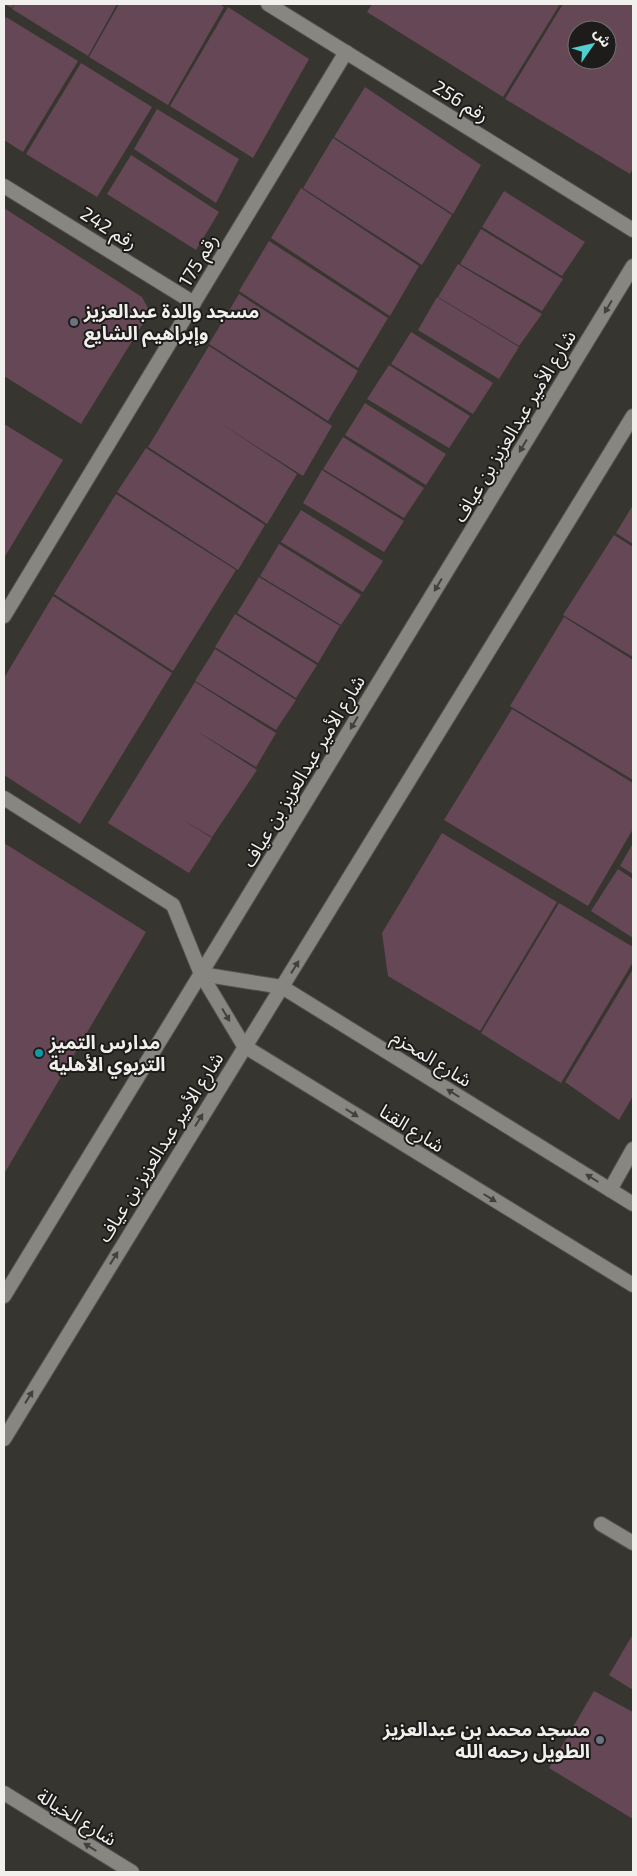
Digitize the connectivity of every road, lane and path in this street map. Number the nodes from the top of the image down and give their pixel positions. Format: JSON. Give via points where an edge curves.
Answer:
{"nodes":[{"id":1,"x":268,"y":4,"type":"edge"},
{"id":2,"x":346,"y":52,"type":"junction"},
{"id":3,"x":4,"y":186,"type":"edge"},
{"id":4,"x":633,"y":230,"type":"edge"},
{"id":5,"x":633,"y":266,"type":"edge"},
{"id":6,"x":194,"y":303,"type":"junction"},
{"id":7,"x":633,"y":416,"type":"edge"},
{"id":8,"x":4,"y":616,"type":"edge"},
{"id":9,"x":4,"y":798,"type":"edge"},
{"id":10,"x":201,"y":974,"type":"junction"},
{"id":11,"x":282,"y":988,"type":"junction"},
{"id":12,"x":244,"y":1046,"type":"junction"},
{"id":13,"x":633,"y":1149,"type":"edge"},
{"id":14,"x":610,"y":1190,"type":"junction"},
{"id":15,"x":633,"y":1204,"type":"edge"},
{"id":16,"x":633,"y":1285,"type":"edge"},
{"id":17,"x":4,"y":1296,"type":"edge"},
{"id":18,"x":4,"y":1438,"type":"edge"},
{"id":19,"x":601,"y":1524,"type":"dead end"},
{"id":20,"x":633,"y":1543,"type":"edge"},
{"id":21,"x":4,"y":1794,"type":"edge"},
{"id":22,"x":132,"y":1872,"type":"edge"}],
"edges":[{"from":1,"to":2,"type":"street","name":"رقم 256"},
{"from":2,"to":4,"type":"street","name":"رقم 256"},
{"from":2,"to":6,"type":"street","name":"رقم 175"},
{"from":3,"to":6,"type":"street","name":"رقم 242"},
{"from":5,"to":10,"type":"street","name":"شارع الأمير عبدالعزيز بن عياف","one_way":true},
{"from":6,"to":8,"type":"street","name":"رقم 175"},
{"from":11,"to":7,"type":"street","name":"شارع الأمير عبدالعزيز بن عياف","one_way":true},
{"from":9,"to":10,"type":"street","name":"شارع القنا","via":[[173,905]]},
{"from":10,"to":11,"type":"street","name":"شارع المحزم"},
{"from":10,"to":12,"type":"street","name":"شارع القنا","one_way":true},
{"from":10,"to":17,"type":"street","name":"شارع الأمير عبدالعزيز بن عياف"},
{"from":11,"to":12,"type":"street","name":"شارع الأمير عبدالعزيز بن عياف"},
{"from":14,"to":11,"type":"street","name":"شارع المحزم","one_way":true},
{"from":12,"to":16,"type":"street","name":"شارع القنا","one_way":true},
{"from":18,"to":12,"type":"street","name":"شارع الأمير عبدالعزيز بن عياف","one_way":true},
{"from":13,"to":14,"type":"street"},
{"from":14,"to":15,"type":"street","name":"شارع المحزم"},
{"from":19,"to":20,"type":"street"},
{"from":22,"to":21,"type":"street","name":"شارع الخيالة","one_way":true}]}
